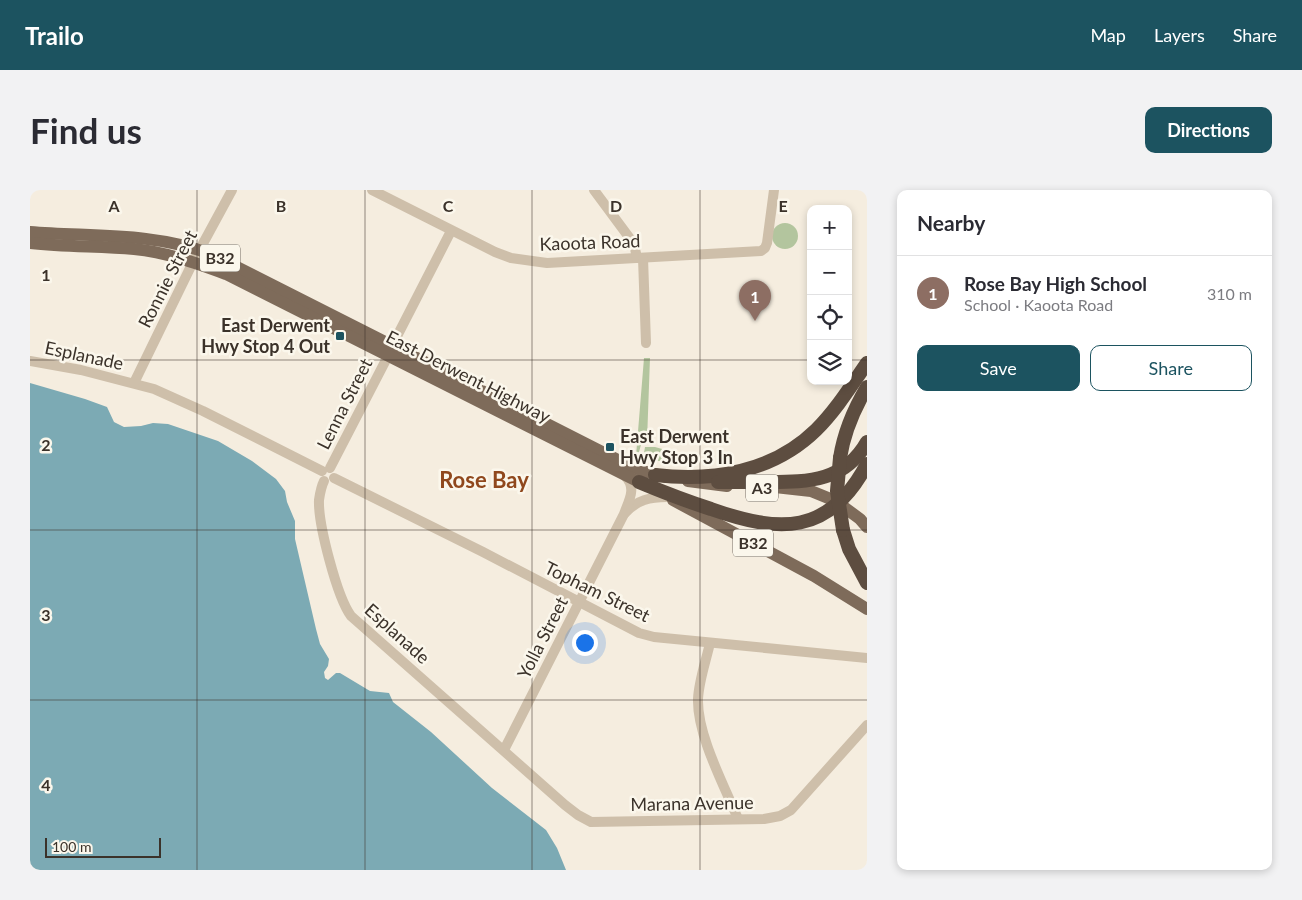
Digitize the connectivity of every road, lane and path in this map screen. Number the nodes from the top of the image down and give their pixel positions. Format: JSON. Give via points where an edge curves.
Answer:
{"nodes":[{"id":1,"x":232,"y":190,"type":"edge"},
{"id":2,"x":372,"y":190,"type":"edge"},
{"id":3,"x":594,"y":190,"type":"edge"},
{"id":4,"x":774,"y":190,"type":"edge"},
{"id":5,"x":451,"y":231,"type":"junction"},
{"id":6,"x":30,"y":232,"type":"edge"},
{"id":7,"x":30,"y":243,"type":"edge"},
{"id":8,"x":200,"y":250,"type":"junction"},
{"id":9,"x":640,"y":258,"type":"junction"},
{"id":10,"x":193,"y":262,"type":"junction"},
{"id":11,"x":646,"y":342,"type":"dead end"},
{"id":12,"x":390,"y":351,"type":"junction"},
{"id":13,"x":30,"y":361,"type":"edge"},
{"id":14,"x":867,"y":363,"type":"edge"},
{"id":15,"x":134,"y":383,"type":"junction"},
{"id":16,"x":867,"y":387,"type":"edge"},
{"id":17,"x":867,"y":442,"type":"edge"},
{"id":18,"x":867,"y":464,"type":"edge"},
{"id":19,"x":325,"y":473,"type":"junction"},
{"id":20,"x":621,"y":473,"type":"junction"},
{"id":21,"x":655,"y":475,"type":"junction"},
{"id":22,"x":639,"y":482,"type":"junction"},
{"id":23,"x":690,"y":482,"type":"junction"},
{"id":24,"x":667,"y":497,"type":"junction"},
{"id":25,"x":624,"y":514,"type":"junction"},
{"id":26,"x":867,"y":527,"type":"edge"},
{"id":27,"x":867,"y":583,"type":"edge"},
{"id":28,"x":579,"y":602,"type":"junction"},
{"id":29,"x":867,"y":609,"type":"edge"},
{"id":30,"x":710,"y":643,"type":"junction"},
{"id":31,"x":867,"y":658,"type":"edge"},
{"id":32,"x":867,"y":725,"type":"edge"},
{"id":33,"x":504,"y":750,"type":"junction"},
{"id":34,"x":738,"y":819,"type":"junction"}],
"edges":[{"from":1,"to":8,"type":"street","name":"Ronnie Street"},
{"from":2,"to":5,"type":"street","name":"Kaoota Road"},
{"from":3,"to":9,"type":"street","via":[[634,244]]},
{"from":4,"to":9,"type":"street","name":"Kaoota Road","via":[[767,243],[761,251]]},
{"from":5,"to":9,"type":"street","name":"Kaoota Road","via":[[495,252],[528,261],[547,263]]},
{"from":5,"to":12,"type":"street","name":"Lenna Street"},
{"from":6,"to":8,"type":"main road","name":"East Derwent Highway","number":"B32","via":[[118,236],[170,242]]},
{"from":7,"to":10,"type":"main road","name":"East Derwent Highway","number":"B32","via":[[134,249]]},
{"from":8,"to":10,"type":"street","name":"Ronnie Street"},
{"from":8,"to":12,"type":"main road","name":"East Derwent Highway","number":"B32","via":[[227,261]]},
{"from":9,"to":11,"type":"street"},
{"from":10,"to":12,"type":"main road","name":"East Derwent Highway","number":"B32","via":[[226,274]]},
{"from":10,"to":15,"type":"street","name":"Ronnie Street"},
{"from":12,"to":19,"type":"street","name":"Lenna Street"},
{"from":12,"to":20,"type":"main road","name":"East Derwent Highway","number":"B32"},
{"from":12,"to":21,"type":"main road","name":"East Derwent Highway","number":"B32"},
{"from":13,"to":15,"type":"street","name":"Esplanade"},
{"from":14,"to":21,"type":"highway","via":[[816,430],[779,456],[730,474]]},
{"from":15,"to":19,"type":"street","name":"Esplanade","via":[[203,411]]},
{"from":16,"to":27,"type":"highway","bridge":true,"via":[[850,419],[840,458],[837,491],[849,549]]},
{"from":17,"to":23,"type":"highway","number":"A3","via":[[857,456],[836,472],[814,480]]},
{"from":18,"to":22,"type":"highway","number":"B32","via":[[855,485],[831,508],[813,518],[786,525],[742,520]]},
{"from":19,"to":28,"type":"street","name":"Topham Street","via":[[335,473],[334,478]]},
{"from":19,"to":33,"type":"street","name":"Esplanade","via":[[319,501],[322,530],[345,608]]},
{"from":20,"to":22,"type":"main road","name":"East Derwent Highway","number":"B32"},
{"from":20,"to":25,"type":"street","name":"Yolla Street","via":[[630,481],[632,488]]},
{"from":21,"to":23,"type":"main road","name":"East Derwent Highway","number":"B32"},
{"from":22,"to":24,"type":"main road","name":"East Derwent Highway","number":"B32"},
{"from":23,"to":26,"type":"main road","name":"East Derwent Highway","number":"A3","via":[[811,491],[838,502]]},
{"from":24,"to":25,"type":"street","name":"Yolla Street","via":[[640,501]]},
{"from":24,"to":29,"type":"main road","name":"East Derwent Highway","number":"B32","via":[[814,576]]},
{"from":25,"to":28,"type":"street","name":"Yolla Street"},
{"from":28,"to":30,"type":"street","name":"Topham Street","via":[[639,633]]},
{"from":28,"to":33,"type":"street","name":"Yolla Street"},
{"from":30,"to":31,"type":"street","name":"Topham Street"},
{"from":30,"to":34,"type":"street","via":[[700,689],[699,713],[706,742]]},
{"from":32,"to":34,"type":"street","name":"Marana Avenue","via":[[786,814],[772,818]]},
{"from":33,"to":34,"type":"street","name":"Marana Avenue","via":[[590,822]]}]}
